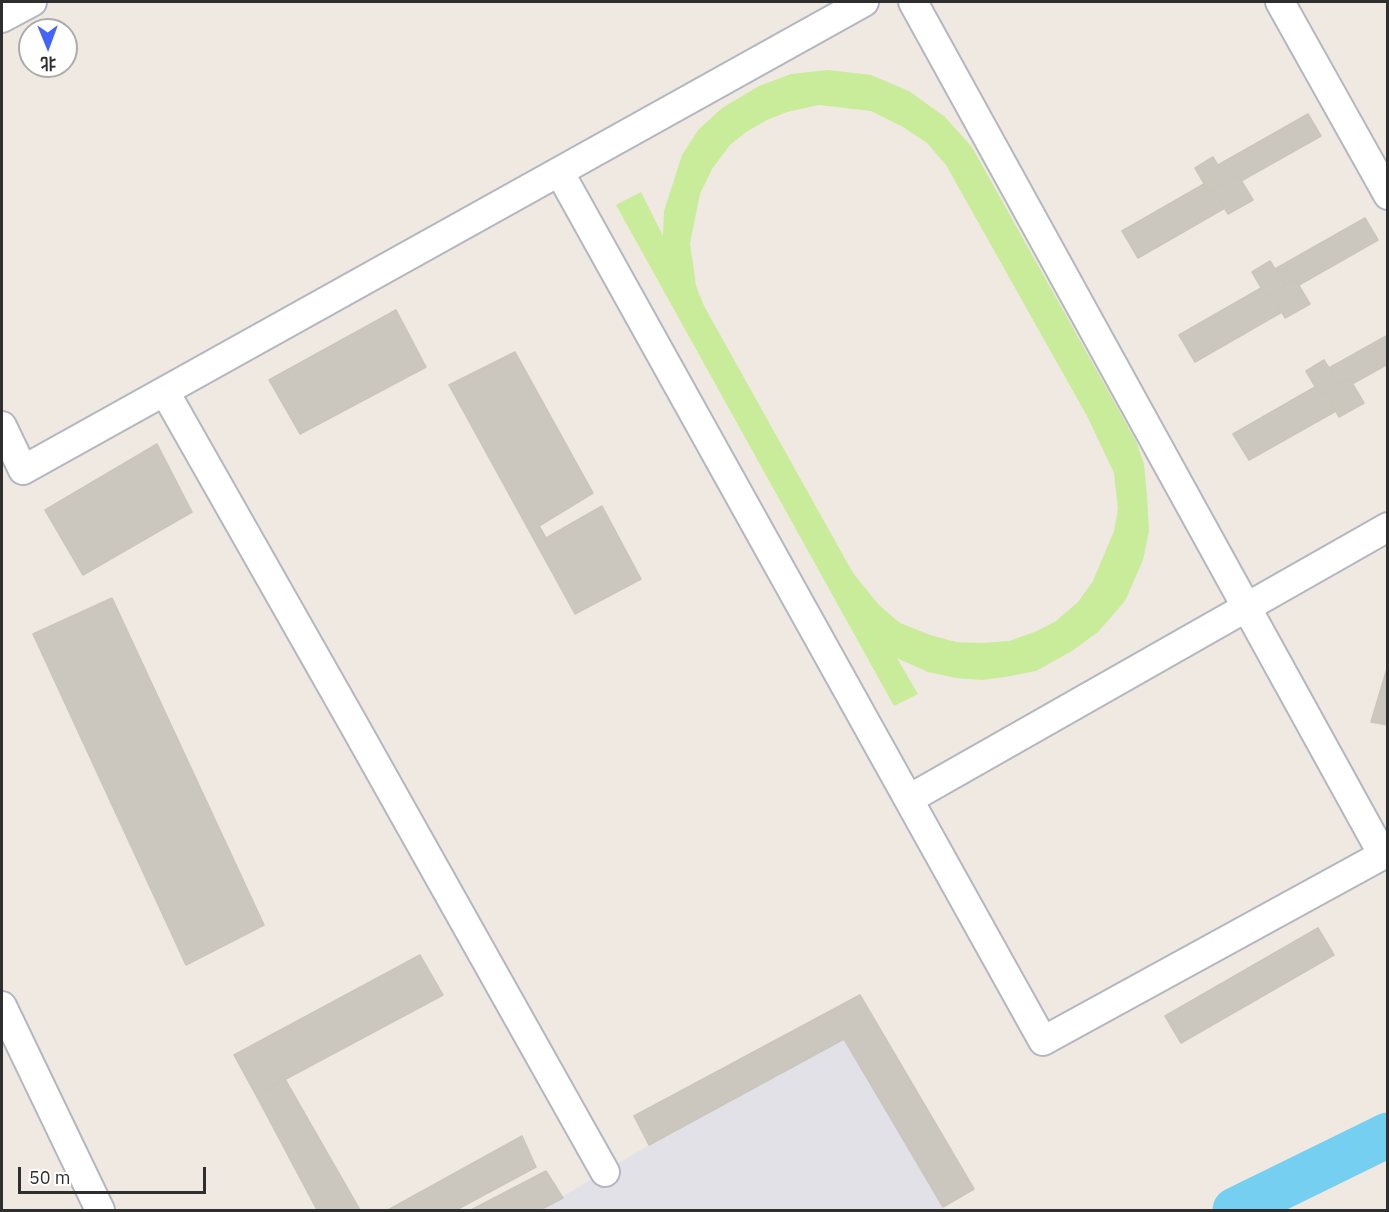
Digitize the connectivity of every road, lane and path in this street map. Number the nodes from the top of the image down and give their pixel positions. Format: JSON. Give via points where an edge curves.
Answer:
{"nodes":[{"id":1,"x":32,"y":2,"type":"edge"},
{"id":2,"x":864,"y":2,"type":"edge"},
{"id":3,"x":913,"y":2,"type":"edge"},
{"id":4,"x":1280,"y":2,"type":"edge"},
{"id":5,"x":2,"y":18,"type":"edge"},
{"id":6,"x":560,"y":173,"type":"junction"},
{"id":7,"x":1388,"y":195,"type":"edge"},
{"id":8,"x":165,"y":392,"type":"junction"},
{"id":9,"x":2,"y":426,"type":"edge"},
{"id":10,"x":1388,"y":527,"type":"edge"},
{"id":11,"x":1246,"y":606,"type":"junction"},
{"id":12,"x":909,"y":799,"type":"junction"},
{"id":13,"x":1385,"y":854,"type":"edge"},
{"id":14,"x":2,"y":1006,"type":"edge"},
{"id":15,"x":605,"y":1173,"type":"dead end"},
{"id":16,"x":100,"y":1210,"type":"edge"}],
"edges":[{"from":1,"to":5,"type":"street"},
{"from":2,"to":6,"type":"street"},
{"from":3,"to":11,"type":"street"},
{"from":4,"to":7,"type":"street"},
{"from":6,"to":8,"type":"street"},
{"from":6,"to":12,"type":"street"},
{"from":8,"to":9,"type":"street","via":[[23,470]]},
{"from":8,"to":15,"type":"street"},
{"from":10,"to":11,"type":"street"},
{"from":11,"to":12,"type":"street"},
{"from":11,"to":13,"type":"street"},
{"from":12,"to":13,"type":"street","via":[[1043,1041]]},
{"from":14,"to":16,"type":"street"}]}
